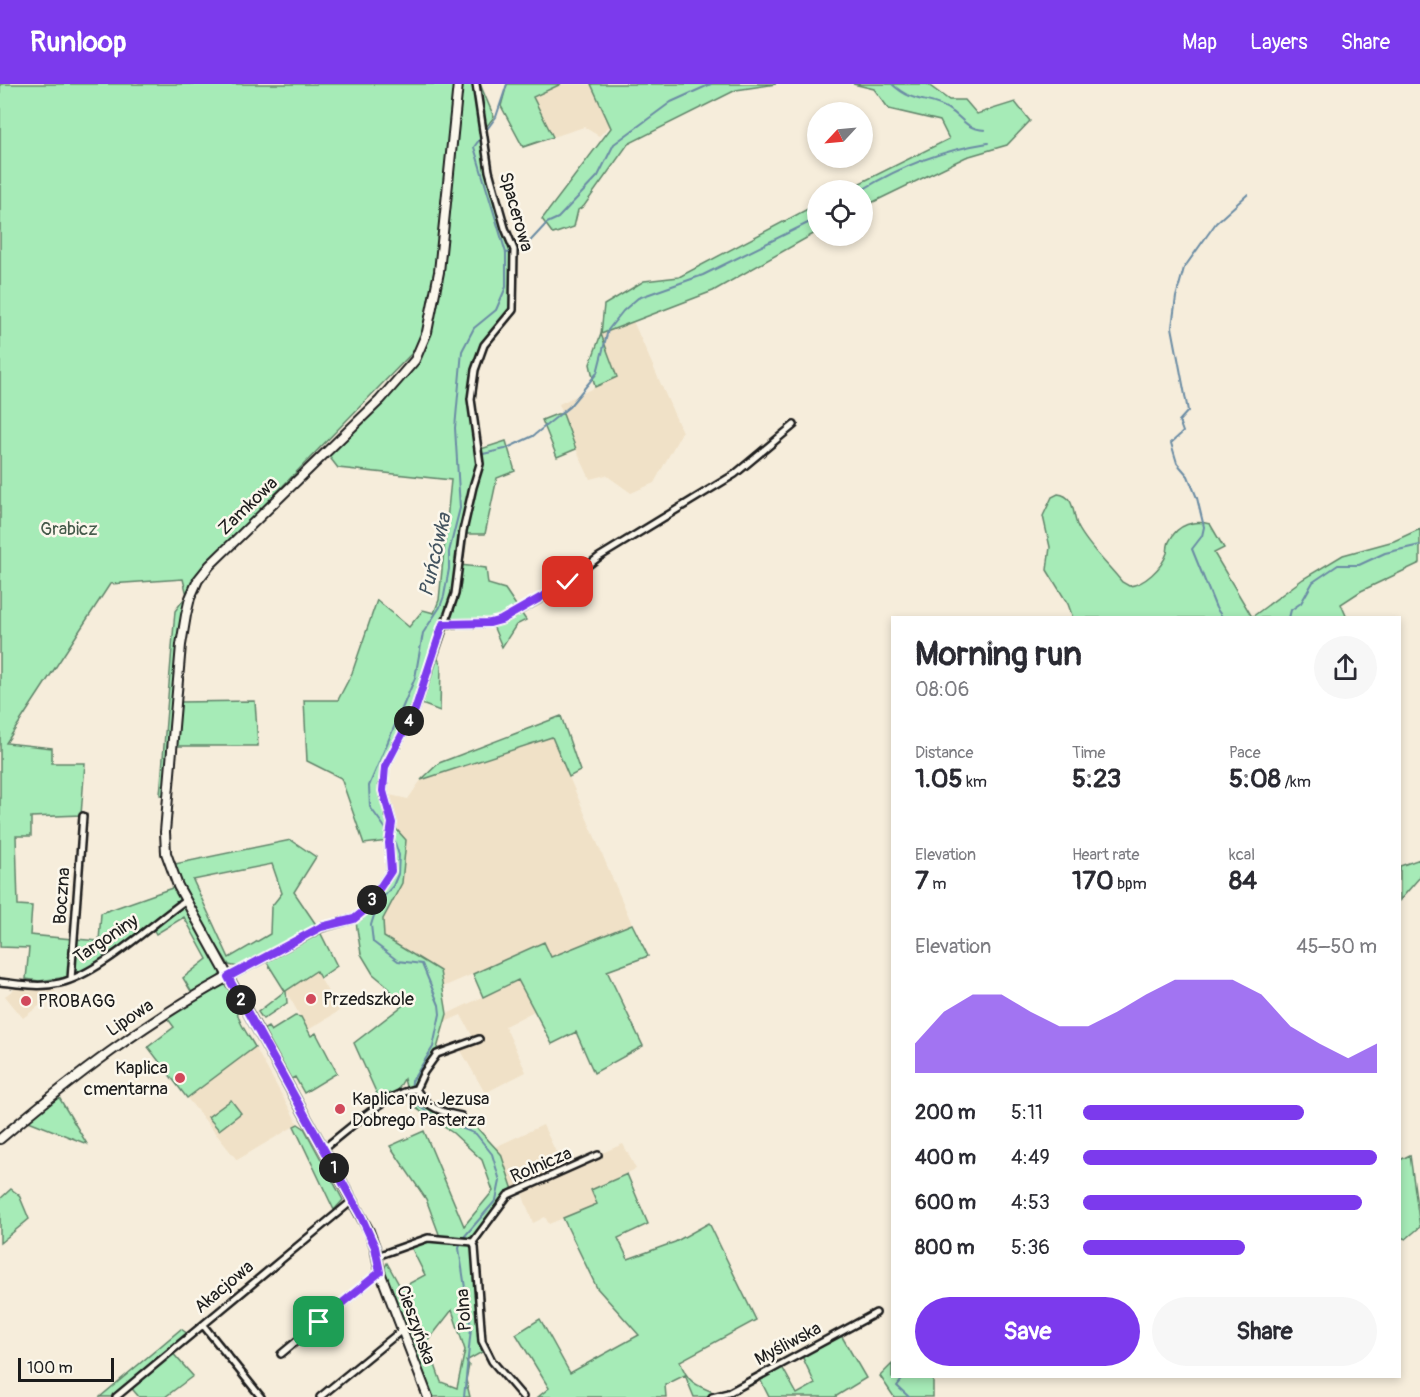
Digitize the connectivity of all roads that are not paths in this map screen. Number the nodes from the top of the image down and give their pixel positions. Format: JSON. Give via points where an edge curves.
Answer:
{"nodes":[{"id":1,"x":458,"y":84,"type":"edge"},
{"id":2,"x":476,"y":84,"type":"edge"},
{"id":3,"x":794,"y":425,"type":"dead end"},
{"id":4,"x":443,"y":624,"type":"junction"},
{"id":5,"x":83,"y":816,"type":"dead end"},
{"id":6,"x":186,"y":900,"type":"junction"},
{"id":7,"x":228,"y":977,"type":"junction"},
{"id":8,"x":71,"y":979,"type":"junction"},
{"id":9,"x":0,"y":982,"type":"edge"},
{"id":10,"x":479,"y":1039,"type":"dead end"},
{"id":11,"x":415,"y":1089,"type":"junction"},
{"id":12,"x":461,"y":1116,"type":"dead end"},
{"id":13,"x":0,"y":1139,"type":"edge"},
{"id":14,"x":323,"y":1149,"type":"junction"},
{"id":15,"x":598,"y":1155,"type":"dead end"},
{"id":16,"x":352,"y":1201,"type":"junction"},
{"id":17,"x":470,"y":1242,"type":"junction"},
{"id":18,"x":377,"y":1256,"type":"junction"},
{"id":19,"x":380,"y":1272,"type":"junction"},
{"id":20,"x":876,"y":1313,"type":"dead end"},
{"id":21,"x":202,"y":1325,"type":"junction"},
{"id":22,"x":402,"y":1330,"type":"junction"},
{"id":23,"x":281,"y":1354,"type":"dead end"},
{"id":24,"x":116,"y":1397,"type":"edge"},
{"id":25,"x":261,"y":1397,"type":"edge"},
{"id":26,"x":320,"y":1397,"type":"edge"},
{"id":27,"x":428,"y":1397,"type":"edge"},
{"id":28,"x":523,"y":1397,"type":"edge"},
{"id":29,"x":712,"y":1397,"type":"edge"}],
"edges":[{"from":1,"to":6,"type":"street","name":"Zamkowa","via":[[439,272],[427,332],[415,360],[380,400],[210,565],[190,597],[181,645],[165,843],[172,874]]},
{"from":2,"to":4,"type":"street","name":"Spacerowa","via":[[489,171],[514,250],[513,310],[484,345],[475,370],[471,399],[480,464],[463,531],[455,594]]},
{"from":3,"to":4,"type":"street","via":[[735,474],[599,557],[556,590],[501,620]]},
{"from":4,"to":7,"type":"street","name":"Spacerowa","via":[[415,710],[385,767],[383,791],[392,823],[391,871],[365,910],[354,919],[321,927]]},
{"from":5,"to":8,"type":"street","name":"Boczna"},
{"from":6,"to":7,"type":"street","name":"Zamkowa"},
{"from":6,"to":8,"type":"street","name":"Targoniny","via":[[99,964]]},
{"from":7,"to":13,"type":"street","name":"Lipowa","via":[[118,1044]]},
{"from":7,"to":14,"type":"street","name":"Cieszyńska"},
{"from":8,"to":9,"type":"street","name":"Targoniny","via":[[49,985]]},
{"from":10,"to":11,"type":"street","via":[[437,1054]]},
{"from":11,"to":12,"type":"street","via":[[435,1110]]},
{"from":11,"to":14,"type":"street","via":[[405,1090]]},
{"from":14,"to":16,"type":"street","name":"Cieszyńska"},
{"from":15,"to":17,"type":"street","name":"Rolnicza","via":[[508,1195]]},
{"from":16,"to":18,"type":"street","name":"Cieszyńska","via":[[369,1231]]},
{"from":16,"to":21,"type":"street","name":"Akacjowa"},
{"from":17,"to":18,"type":"street","via":[[428,1238]]},
{"from":17,"to":28,"type":"street","name":"Polna","via":[[475,1247],[482,1341],[492,1361]]},
{"from":18,"to":19,"type":"street","name":"Cieszyńska"},
{"from":19,"to":22,"type":"street","name":"Cieszyńska"},
{"from":19,"to":23,"type":"street"},
{"from":20,"to":29,"type":"street","name":"Myśliwska","via":[[728,1393]]},
{"from":21,"to":24,"type":"street","name":"Akacjowa"},
{"from":21,"to":25,"type":"street"},
{"from":22,"to":26,"type":"street"},
{"from":22,"to":27,"type":"street","name":"Cieszyńska"}]}
